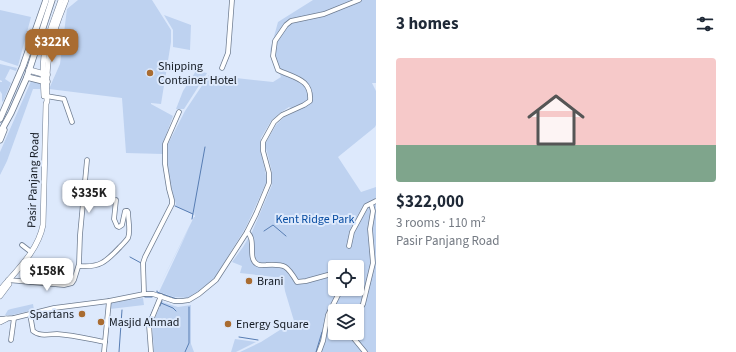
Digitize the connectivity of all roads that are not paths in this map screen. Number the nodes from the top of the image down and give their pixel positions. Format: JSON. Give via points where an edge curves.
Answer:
{"nodes":[{"id":1,"x":46,"y":0,"type":"edge"},
{"id":2,"x":52,"y":0,"type":"edge"},
{"id":3,"x":61,"y":0,"type":"edge"},
{"id":4,"x":66,"y":0,"type":"edge"},
{"id":5,"x":232,"y":0,"type":"edge"},
{"id":6,"x":358,"y":0,"type":"edge"},
{"id":7,"x":222,"y":68,"type":"dead end"},
{"id":8,"x":29,"y":70,"type":"junction"},
{"id":9,"x":45,"y":74,"type":"junction"},
{"id":10,"x":27,"y":77,"type":"junction"},
{"id":11,"x":45,"y":81,"type":"junction"},
{"id":12,"x":45,"y":96,"type":"junction"},
{"id":13,"x":179,"y":112,"type":"dead end"},
{"id":14,"x":11,"y":113,"type":"junction"},
{"id":15,"x":0,"y":118,"type":"edge"},
{"id":16,"x":72,"y":122,"type":"dead end"},
{"id":17,"x":0,"y":133,"type":"edge"},
{"id":18,"x":0,"y":140,"type":"edge"},
{"id":19,"x":87,"y":160,"type":"dead end"},
{"id":20,"x":116,"y":200,"type":"dead end"},
{"id":21,"x":376,"y":201,"type":"edge"},
{"id":22,"x":370,"y":204,"type":"junction"},
{"id":23,"x":247,"y":232,"type":"junction"},
{"id":24,"x":22,"y":245,"type":"dead end"},
{"id":25,"x":349,"y":246,"type":"dead end"},
{"id":26,"x":31,"y":252,"type":"junction"},
{"id":27,"x":79,"y":266,"type":"junction"},
{"id":28,"x":328,"y":275,"type":"edge"},
{"id":29,"x":10,"y":280,"type":"junction"},
{"id":30,"x":0,"y":290,"type":"edge"},
{"id":31,"x":144,"y":294,"type":"junction"},
{"id":32,"x":0,"y":296,"type":"edge"},
{"id":33,"x":161,"y":296,"type":"junction"},
{"id":34,"x":338,"y":296,"type":"edge"},
{"id":35,"x":109,"y":302,"type":"junction"},
{"id":36,"x":363,"y":304,"type":"edge"},
{"id":37,"x":30,"y":314,"type":"junction"},
{"id":38,"x":14,"y":318,"type":"junction"},
{"id":39,"x":0,"y":319,"type":"edge"},
{"id":40,"x":6,"y":319,"type":"junction"},
{"id":41,"x":0,"y":322,"type":"edge"},
{"id":42,"x":11,"y":340,"type":"dead end"},
{"id":43,"x":355,"y":340,"type":"edge"},
{"id":44,"x":105,"y":342,"type":"junction"},
{"id":45,"x":104,"y":352,"type":"edge"},
{"id":46,"x":151,"y":352,"type":"edge"},
{"id":47,"x":319,"y":352,"type":"edge"},
{"id":48,"x":365,"y":352,"type":"edge"}],
"edges":[{"from":1,"to":15,"type":"highway","via":[[23,66]]},
{"from":2,"to":8,"type":"highway"},
{"from":3,"to":9,"type":"main road","name":"Pasir Panjang Road","via":[[47,42],[44,57]]},
{"from":4,"to":9,"type":"main road","name":"Pasir Panjang Road","via":[[50,45]]},
{"from":5,"to":7,"type":"street","via":[[228,53]]},
{"from":6,"to":23,"type":"street","via":[[324,14],[291,20],[275,40],[273,56],[278,70],[303,80],[308,87],[310,101],[282,115],[274,122],[263,142],[269,183]]},
{"from":8,"to":9,"type":"highway"},
{"from":8,"to":10,"type":"highway"},
{"from":9,"to":11,"type":"main road","name":"Pasir Panjang Road"},
{"from":10,"to":11,"type":"highway"},
{"from":10,"to":14,"type":"highway"},
{"from":11,"to":12,"type":"main road","name":"Pasir Panjang Road"},
{"from":12,"to":16,"type":"street","via":[[64,99]]},
{"from":12,"to":26,"type":"main road","name":"Pasir Panjang Road","via":[[42,225],[40,236]]},
{"from":13,"to":31,"type":"street","via":[[165,144],[165,164],[172,204],[143,263]]},
{"from":14,"to":17,"type":"highway"},
{"from":14,"to":18,"type":"highway"},
{"from":19,"to":27,"type":"street","via":[[80,223]]},
{"from":20,"to":27,"type":"street","via":[[114,222],[121,226],[127,211],[128,237],[106,261],[94,266]]},
{"from":21,"to":22,"type":"street"},
{"from":22,"to":25,"type":"street","via":[[366,206],[352,232]]},
{"from":22,"to":36,"type":"street","via":[[373,211],[370,229],[373,263]]},
{"from":23,"to":28,"type":"street","via":[[256,264],[277,264],[285,267],[290,270],[297,282]]},
{"from":23,"to":33,"type":"street","via":[[216,280],[205,290],[190,300],[174,301]]},
{"from":24,"to":26,"type":"street"},
{"from":26,"to":29,"type":"main road","name":"Pasir Panjang Road"},
{"from":27,"to":29,"type":"street","via":[[72,283],[64,285]]},
{"from":29,"to":30,"type":"main road","name":"Pasir Panjang Road"},
{"from":29,"to":32,"type":"main road","name":"Pasir Panjang Road"},
{"from":31,"to":33,"type":"street"},
{"from":31,"to":35,"type":"street"},
{"from":33,"to":46,"type":"street","via":[[149,324]]},
{"from":34,"to":47,"type":"street","via":[[328,315]]},
{"from":35,"to":37,"type":"street","via":[[54,308]]},
{"from":35,"to":44,"type":"street"},
{"from":37,"to":38,"type":"street"},
{"from":37,"to":44,"type":"street","via":[[33,331],[39,335],[63,335]]},
{"from":38,"to":40,"type":"street"},
{"from":38,"to":42,"type":"street"},
{"from":39,"to":40,"type":"street"},
{"from":40,"to":41,"type":"main road"},
{"from":43,"to":48,"type":"street"},
{"from":44,"to":45,"type":"street"}]}
